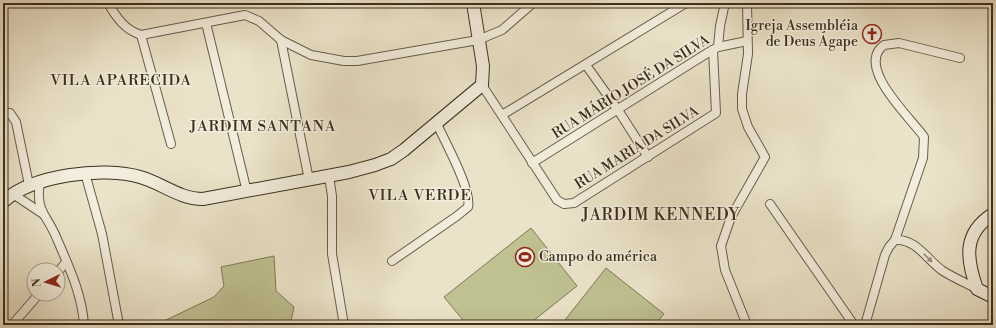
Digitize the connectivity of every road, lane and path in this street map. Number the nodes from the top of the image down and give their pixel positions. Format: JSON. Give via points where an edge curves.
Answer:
{"nodes":[{"id":1,"x":108,"y":3,"type":"edge"},
{"id":2,"x":473,"y":3,"type":"edge"},
{"id":3,"x":533,"y":3,"type":"edge"},
{"id":4,"x":686,"y":3,"type":"edge"},
{"id":5,"x":725,"y":3,"type":"edge"},
{"id":6,"x":747,"y":3,"type":"edge"},
{"id":7,"x":206,"y":23,"type":"junction"},
{"id":8,"x":141,"y":35,"type":"junction"},
{"id":9,"x":282,"y":40,"type":"junction"},
{"id":10,"x":478,"y":40,"type":"junction"},
{"id":11,"x":747,"y":41,"type":"junction"},
{"id":12,"x":716,"y":49,"type":"junction"},
{"id":13,"x":960,"y":58,"type":"dead end"},
{"id":14,"x":586,"y":64,"type":"junction"},
{"id":15,"x":482,"y":85,"type":"junction"},
{"id":16,"x":618,"y":110,"type":"junction"},
{"id":17,"x":3,"y":114,"type":"edge"},
{"id":18,"x":502,"y":116,"type":"junction"},
{"id":19,"x":437,"y":124,"type":"junction"},
{"id":20,"x":171,"y":144,"type":"dead end"},
{"id":21,"x":648,"y":157,"type":"junction"},
{"id":22,"x":532,"y":163,"type":"junction"},
{"id":23,"x":85,"y":173,"type":"junction"},
{"id":24,"x":329,"y":176,"type":"junction"},
{"id":25,"x":309,"y":180,"type":"junction"},
{"id":26,"x":34,"y":184,"type":"junction"},
{"id":27,"x":247,"y":192,"type":"junction"},
{"id":28,"x":13,"y":194,"type":"junction"},
{"id":29,"x":3,"y":202,"type":"edge"},
{"id":30,"x":770,"y":204,"type":"dead end"},
{"id":31,"x":43,"y":214,"type":"junction"},
{"id":32,"x":993,"y":214,"type":"edge"},
{"id":33,"x":895,"y":240,"type":"junction"},
{"id":34,"x":392,"y":261,"type":"dead end"},
{"id":35,"x":66,"y":262,"type":"joint"},
{"id":36,"x":977,"y":288,"type":"junction"},
{"id":37,"x":993,"y":297,"type":"edge"},
{"id":38,"x":32,"y":302,"type":"edge"},
{"id":39,"x":12,"y":325,"type":"edge"},
{"id":40,"x":84,"y":325,"type":"edge"},
{"id":41,"x":119,"y":325,"type":"edge"},
{"id":42,"x":344,"y":325,"type":"edge"},
{"id":43,"x":747,"y":325,"type":"edge"},
{"id":44,"x":854,"y":325,"type":"edge"},
{"id":45,"x":865,"y":325,"type":"edge"}],
"edges":[{"from":1,"to":8,"type":"street","via":[[123,24]]},
{"from":2,"to":10,"type":"street"},
{"from":3,"to":10,"type":"street","via":[[502,30]]},
{"from":4,"to":14,"type":"street"},
{"from":5,"to":12,"type":"street","name":"RUA MARIA DA SILVA"},
{"from":6,"to":11,"type":"street"},
{"from":7,"to":8,"type":"street"},
{"from":7,"to":9,"type":"street","via":[[227,17],[251,16]]},
{"from":7,"to":27,"type":"street"},
{"from":8,"to":20,"type":"street"},
{"from":9,"to":10,"type":"street","via":[[311,55],[344,61],[391,56]]},
{"from":9,"to":25,"type":"street"},
{"from":10,"to":15,"type":"street","via":[[483,66]]},
{"from":11,"to":12,"type":"street","name":"RUA MÁRIO JOSÉ DA SILVA"},
{"from":11,"to":43,"type":"street","via":[[742,109],[748,128],[765,157],[731,217],[721,246],[726,270]]},
{"from":12,"to":16,"type":"street","name":"RUA MÁRIO JOSÉ DA SILVA"},
{"from":12,"to":21,"type":"street","name":"RUA MARIA DA SILVA","via":[[716,113]]},
{"from":13,"to":33,"type":"street","via":[[899,43],[884,44],[878,51],[876,63],[884,87],[924,138],[923,158]]},
{"from":14,"to":16,"type":"street"},
{"from":14,"to":18,"type":"street"},
{"from":15,"to":18,"type":"street"},
{"from":15,"to":19,"type":"street"},
{"from":16,"to":21,"type":"street"},
{"from":16,"to":22,"type":"street","name":"RUA MÁRIO JOSÉ DA SILVA"},
{"from":17,"to":26,"type":"street","via":[[10,114],[16,122]]},
{"from":18,"to":22,"type":"street"},
{"from":19,"to":24,"type":"street","via":[[391,159]]},
{"from":19,"to":34,"type":"street","via":[[466,187],[468,207]]},
{"from":21,"to":22,"type":"street","name":"RUA MARIA DA SILVA","via":[[574,203],[564,204],[557,200]]},
{"from":23,"to":26,"type":"street"},
{"from":23,"to":27,"type":"street","via":[[111,171],[139,177],[195,199]]},
{"from":23,"to":41,"type":"street","via":[[102,234]]},
{"from":24,"to":25,"type":"street"},
{"from":24,"to":42,"type":"street","via":[[332,196],[332,254]]},
{"from":25,"to":27,"type":"street"},
{"from":26,"to":28,"type":"street"},
{"from":26,"to":31,"type":"street"},
{"from":28,"to":29,"type":"street"},
{"from":28,"to":31,"type":"street"},
{"from":30,"to":44,"type":"street"},
{"from":31,"to":35,"type":"street"},
{"from":32,"to":36,"type":"street","via":[[977,227],[972,235],[970,263]]},
{"from":33,"to":36,"type":"street","one_way":true,"via":[[915,246],[944,271]]},
{"from":33,"to":45,"type":"street","via":[[885,255]]},
{"from":35,"to":40,"type":"street","via":[[79,293]]},
{"from":36,"to":37,"type":"street"},
{"from":38,"to":39,"type":"street"}]}
